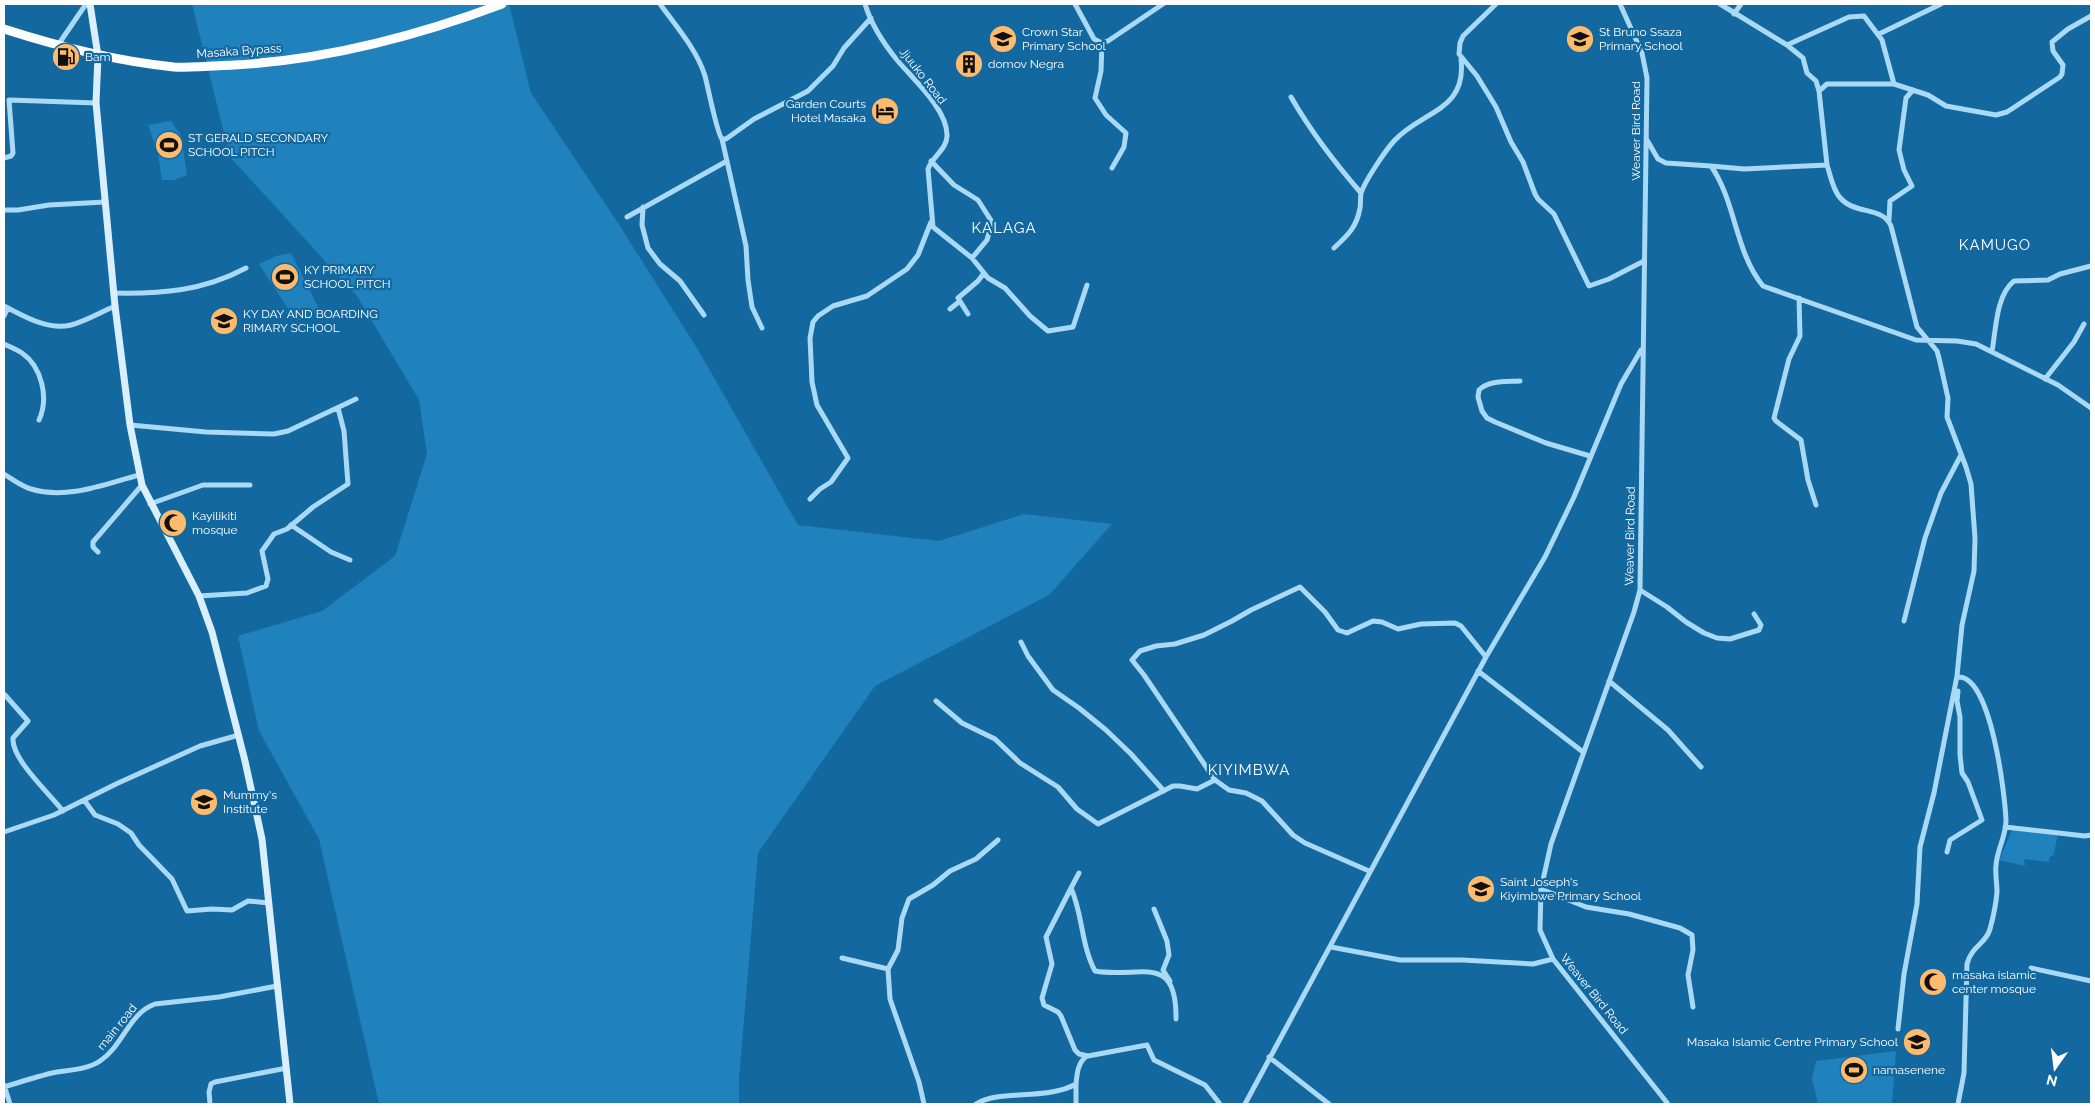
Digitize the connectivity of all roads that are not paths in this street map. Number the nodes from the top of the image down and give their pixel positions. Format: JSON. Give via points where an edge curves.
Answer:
{"nodes":[{"id":1,"x":88,"y":4,"type":"edge"},
{"id":2,"x":502,"y":4,"type":"edge"},
{"id":3,"x":660,"y":4,"type":"edge"},
{"id":4,"x":864,"y":4,"type":"edge"},
{"id":5,"x":1074,"y":4,"type":"edge"},
{"id":6,"x":1164,"y":4,"type":"edge"},
{"id":7,"x":1496,"y":4,"type":"edge"},
{"id":8,"x":1620,"y":4,"type":"edge"},
{"id":9,"x":1720,"y":4,"type":"edge"},
{"id":10,"x":1741,"y":4,"type":"edge"},
{"id":11,"x":1941,"y":4,"type":"edge"},
{"id":12,"x":1734,"y":14,"type":"junction"},
{"id":13,"x":2091,"y":16,"type":"edge"},
{"id":14,"x":870,"y":18,"type":"junction"},
{"id":15,"x":4,"y":30,"type":"edge"},
{"id":16,"x":1879,"y":34,"type":"junction"},
{"id":17,"x":1102,"y":43,"type":"junction"},
{"id":18,"x":58,"y":45,"type":"junction"},
{"id":19,"x":1787,"y":45,"type":"junction"},
{"id":20,"x":98,"y":56,"type":"junction"},
{"id":21,"x":1461,"y":59,"type":"junction"},
{"id":22,"x":1816,"y":81,"type":"junction"},
{"id":23,"x":1827,"y":84,"type":"junction"},
{"id":24,"x":1894,"y":84,"type":"junction"},
{"id":25,"x":1902,"y":87,"type":"junction"},
{"id":26,"x":1913,"y":90,"type":"junction"},
{"id":27,"x":1819,"y":91,"type":"junction"},
{"id":28,"x":1291,"y":97,"type":"dead end"},
{"id":29,"x":1906,"y":98,"type":"junction"},
{"id":30,"x":96,"y":103,"type":"junction"},
{"id":31,"x":1645,"y":137,"type":"junction"},
{"id":32,"x":722,"y":139,"type":"junction"},
{"id":33,"x":4,"y":158,"type":"edge"},
{"id":34,"x":727,"y":161,"type":"junction"},
{"id":35,"x":931,"y":162,"type":"junction"},
{"id":36,"x":1827,"y":165,"type":"junction"},
{"id":37,"x":1711,"y":166,"type":"junction"},
{"id":38,"x":1112,"y":168,"type":"dead end"},
{"id":39,"x":1361,"y":193,"type":"junction"},
{"id":40,"x":105,"y":202,"type":"junction"},
{"id":41,"x":643,"y":207,"type":"junction"},
{"id":42,"x":4,"y":210,"type":"edge"},
{"id":43,"x":627,"y":217,"type":"dead end"},
{"id":44,"x":1889,"y":220,"type":"junction"},
{"id":45,"x":932,"y":222,"type":"junction"},
{"id":46,"x":1334,"y":248,"type":"dead end"},
{"id":47,"x":972,"y":258,"type":"junction"},
{"id":48,"x":1644,"y":261,"type":"junction"},
{"id":49,"x":2091,"y":266,"type":"edge"},
{"id":50,"x":246,"y":268,"type":"dead end"},
{"id":51,"x":984,"y":273,"type":"junction"},
{"id":52,"x":1087,"y":285,"type":"dead end"},
{"id":53,"x":114,"y":293,"type":"junction"},
{"id":54,"x":1799,"y":298,"type":"junction"},
{"id":55,"x":960,"y":301,"type":"junction"},
{"id":56,"x":115,"y":306,"type":"junction"},
{"id":57,"x":6,"y":307,"type":"edge"},
{"id":58,"x":950,"y":309,"type":"dead end"},
{"id":59,"x":968,"y":314,"type":"dead end"},
{"id":60,"x":704,"y":315,"type":"dead end"},
{"id":61,"x":4,"y":316,"type":"edge"},
{"id":62,"x":2084,"y":324,"type":"dead end"},
{"id":63,"x":762,"y":328,"type":"dead end"},
{"id":64,"x":1930,"y":341,"type":"junction"},
{"id":65,"x":4,"y":344,"type":"edge"},
{"id":66,"x":1642,"y":350,"type":"junction"},
{"id":67,"x":1992,"y":351,"type":"junction"},
{"id":68,"x":2045,"y":379,"type":"junction"},
{"id":69,"x":1520,"y":381,"type":"dead end"},
{"id":70,"x":356,"y":399,"type":"dead end"},
{"id":71,"x":2091,"y":407,"type":"edge"},
{"id":72,"x":338,"y":408,"type":"junction"},
{"id":73,"x":39,"y":420,"type":"dead end"},
{"id":74,"x":130,"y":425,"type":"junction"},
{"id":75,"x":1961,"y":455,"type":"junction"},
{"id":76,"x":1590,"y":456,"type":"junction"},
{"id":77,"x":4,"y":474,"type":"edge"},
{"id":78,"x":139,"y":475,"type":"junction"},
{"id":79,"x":142,"y":485,"type":"junction"},
{"id":80,"x":250,"y":485,"type":"dead end"},
{"id":81,"x":810,"y":499,"type":"dead end"},
{"id":82,"x":150,"y":504,"type":"junction"},
{"id":83,"x":1816,"y":505,"type":"dead end"},
{"id":84,"x":291,"y":526,"type":"junction"},
{"id":85,"x":98,"y":552,"type":"dead end"},
{"id":86,"x":350,"y":560,"type":"dead end"},
{"id":87,"x":1640,"y":590,"type":"junction"},
{"id":88,"x":198,"y":596,"type":"junction"},
{"id":89,"x":1754,"y":614,"type":"dead end"},
{"id":90,"x":1904,"y":621,"type":"dead end"},
{"id":91,"x":1021,"y":642,"type":"dead end"},
{"id":92,"x":1486,"y":657,"type":"junction"},
{"id":93,"x":1478,"y":672,"type":"junction"},
{"id":94,"x":1957,"y":676,"type":"junction"},
{"id":95,"x":1609,"y":681,"type":"junction"},
{"id":96,"x":5,"y":695,"type":"edge"},
{"id":97,"x":936,"y":701,"type":"dead end"},
{"id":98,"x":238,"y":734,"type":"junction"},
{"id":99,"x":1583,"y":752,"type":"junction"},
{"id":100,"x":1701,"y":767,"type":"dead end"},
{"id":101,"x":1215,"y":780,"type":"junction"},
{"id":102,"x":1164,"y":791,"type":"junction"},
{"id":103,"x":84,"y":800,"type":"junction"},
{"id":104,"x":63,"y":811,"type":"junction"},
{"id":105,"x":2005,"y":827,"type":"junction"},
{"id":106,"x":4,"y":832,"type":"edge"},
{"id":107,"x":2091,"y":834,"type":"edge"},
{"id":108,"x":998,"y":840,"type":"dead end"},
{"id":109,"x":1947,"y":852,"type":"dead end"},
{"id":110,"x":1369,"y":871,"type":"junction"},
{"id":111,"x":1079,"y":873,"type":"dead end"},
{"id":112,"x":1071,"y":888,"type":"junction"},
{"id":113,"x":1541,"y":889,"type":"junction"},
{"id":114,"x":269,"y":903,"type":"junction"},
{"id":115,"x":1154,"y":910,"type":"dead end"},
{"id":116,"x":1331,"y":947,"type":"junction"},
{"id":117,"x":842,"y":958,"type":"dead end"},
{"id":118,"x":1553,"y":959,"type":"junction"},
{"id":119,"x":2031,"y":968,"type":"dead end"},
{"id":120,"x":888,"y":969,"type":"junction"},
{"id":121,"x":2091,"y":981,"type":"edge"},
{"id":122,"x":1171,"y":983,"type":"junction"},
{"id":123,"x":277,"y":986,"type":"junction"},
{"id":124,"x":1693,"y":1007,"type":"dead end"},
{"id":125,"x":1176,"y":1019,"type":"dead end"},
{"id":126,"x":1898,"y":1029,"type":"dead end"},
{"id":127,"x":1088,"y":1056,"type":"junction"},
{"id":128,"x":1269,"y":1057,"type":"junction"},
{"id":129,"x":287,"y":1068,"type":"junction"},
{"id":130,"x":1076,"y":1084,"type":"junction"},
{"id":131,"x":4,"y":1086,"type":"edge"},
{"id":132,"x":1666,"y":1102,"type":"edge"},
{"id":133,"x":10,"y":1104,"type":"edge"},
{"id":134,"x":210,"y":1104,"type":"edge"},
{"id":135,"x":290,"y":1104,"type":"edge"},
{"id":136,"x":924,"y":1104,"type":"edge"},
{"id":137,"x":976,"y":1104,"type":"edge"},
{"id":138,"x":1076,"y":1104,"type":"edge"},
{"id":139,"x":1220,"y":1104,"type":"edge"},
{"id":140,"x":1245,"y":1104,"type":"edge"},
{"id":141,"x":1329,"y":1104,"type":"edge"},
{"id":142,"x":1659,"y":1104,"type":"edge"},
{"id":143,"x":1958,"y":1104,"type":"edge"}],
"edges":[{"from":1,"to":18,"type":"street"},
{"from":1,"to":20,"type":"main road"},
{"from":2,"to":20,"type":"highway","name":"Masaka Bypass","via":[[412,34],[266,64],[176,67]]},
{"from":3,"to":32,"type":"street","via":[[699,63]]},
{"from":4,"to":14,"type":"street","name":"Jjuuko Road"},
{"from":5,"to":17,"type":"street","via":[[1094,39]]},
{"from":6,"to":17,"type":"street"},
{"from":7,"to":21,"type":"street","via":[[1464,36],[1459,49]]},
{"from":8,"to":31,"type":"street","name":"Weaver Bird Road","via":[[1646,65]]},
{"from":9,"to":12,"type":"street"},
{"from":10,"to":12,"type":"street"},
{"from":11,"to":16,"type":"street"},
{"from":12,"to":19,"type":"street"},
{"from":13,"to":26,"type":"street","via":[[2052,42],[2053,51],[2063,65],[2062,74],[2007,112],[1996,115],[1958,110]]},
{"from":14,"to":32,"type":"street","via":[[833,66],[808,90],[754,119],[729,138]]},
{"from":14,"to":35,"type":"street","name":"Jjuuko Road","via":[[879,35],[938,109],[945,125],[945,145]]},
{"from":15,"to":18,"type":"highway","name":"Masaka Bypass"},
{"from":16,"to":19,"type":"street","via":[[1868,19],[1857,15]]},
{"from":16,"to":24,"type":"street"},
{"from":17,"to":38,"type":"street","via":[[1101,71],[1095,98],[1106,115],[1126,132],[1124,147]]},
{"from":18,"to":20,"type":"highway","name":"Masaka Bypass"},
{"from":19,"to":22,"type":"street","via":[[1806,61],[1808,73]]},
{"from":20,"to":30,"type":"main road"},
{"from":21,"to":39,"type":"street","via":[[1461,80],[1453,98],[1411,125],[1392,142]]},
{"from":21,"to":48,"type":"street","via":[[1477,76],[1496,107],[1535,194],[1554,214],[1590,286]]},
{"from":22,"to":23,"type":"street"},
{"from":22,"to":27,"type":"street"},
{"from":23,"to":24,"type":"street"},
{"from":23,"to":27,"type":"street"},
{"from":24,"to":25,"type":"street"},
{"from":25,"to":26,"type":"street"},
{"from":25,"to":29,"type":"street"},
{"from":26,"to":29,"type":"street"},
{"from":27,"to":36,"type":"street"},
{"from":28,"to":39,"type":"street","via":[[1336,165]]},
{"from":29,"to":44,"type":"street","via":[[1900,154],[1912,186],[1890,201]]},
{"from":30,"to":33,"type":"street","via":[[9,100],[13,153]]},
{"from":30,"to":40,"type":"main road"},
{"from":31,"to":37,"type":"street","via":[[1658,159],[1666,163]]},
{"from":31,"to":48,"type":"street","name":"Weaver Bird Road"},
{"from":32,"to":34,"type":"street"},
{"from":34,"to":41,"type":"street"},
{"from":34,"to":63,"type":"street","via":[[746,246],[752,307]]},
{"from":35,"to":45,"type":"street","via":[[928,169]]},
{"from":35,"to":47,"type":"street","via":[[954,185],[978,200],[992,222],[987,240]]},
{"from":36,"to":37,"type":"street","via":[[1744,169]]},
{"from":36,"to":44,"type":"street","via":[[1838,196],[1846,204],[1882,214]]},
{"from":37,"to":54,"type":"street","via":[[1725,188],[1756,277],[1763,286]]},
{"from":39,"to":46,"type":"street","via":[[1356,224]]},
{"from":40,"to":42,"type":"street"},
{"from":40,"to":53,"type":"main road"},
{"from":41,"to":43,"type":"street"},
{"from":41,"to":60,"type":"street","via":[[642,225],[648,248],[660,264],[680,281]]},
{"from":44,"to":64,"type":"street","via":[[1917,328]]},
{"from":45,"to":47,"type":"street","via":[[938,232]]},
{"from":45,"to":81,"type":"street","via":[[918,255],[908,269],[867,296],[833,306],[813,322],[810,347],[817,405],[848,458],[831,482]]},
{"from":47,"to":51,"type":"street"},
{"from":48,"to":66,"type":"street","name":"Weaver Bird Road"},
{"from":49,"to":67,"type":"street","via":[[2060,274],[2054,279],[2010,285],[2003,297]]},
{"from":50,"to":53,"type":"street","via":[[197,287],[168,292]]},
{"from":51,"to":52,"type":"street","via":[[1005,288],[1048,331],[1073,327]]},
{"from":51,"to":55,"type":"street","via":[[958,298]]},
{"from":53,"to":56,"type":"main road"},
{"from":54,"to":64,"type":"street","via":[[1916,340]]},
{"from":54,"to":83,"type":"street","via":[[1800,336],[1789,359],[1774,418],[1801,440]]},
{"from":55,"to":58,"type":"street"},
{"from":55,"to":59,"type":"street"},
{"from":56,"to":57,"type":"street","via":[[70,325],[46,325]]},
{"from":56,"to":74,"type":"main road"},
{"from":57,"to":61,"type":"street"},
{"from":62,"to":68,"type":"street"},
{"from":64,"to":67,"type":"street","via":[[1976,344]]},
{"from":64,"to":75,"type":"street","via":[[1939,358],[1948,398],[1948,416]]},
{"from":65,"to":73,"type":"street","via":[[22,353],[40,376],[44,406]]},
{"from":66,"to":76,"type":"street","via":[[1621,384]]},
{"from":66,"to":87,"type":"street","name":"Weaver Bird Road"},
{"from":67,"to":68,"type":"street"},
{"from":68,"to":71,"type":"street"},
{"from":69,"to":76,"type":"street","via":[[1490,384],[1479,390],[1479,404],[1487,418],[1546,443]]},
{"from":70,"to":72,"type":"street"},
{"from":72,"to":74,"type":"street","via":[[288,430],[266,435]]},
{"from":72,"to":84,"type":"street","via":[[344,432],[348,484]]},
{"from":74,"to":78,"type":"main road"},
{"from":75,"to":90,"type":"street","via":[[1941,493],[1924,538]]},
{"from":75,"to":94,"type":"street","via":[[1970,484],[1975,554]]},
{"from":76,"to":92,"type":"street","via":[[1545,557]]},
{"from":77,"to":78,"type":"street","via":[[30,489],[58,493]]},
{"from":78,"to":79,"type":"main road"},
{"from":79,"to":82,"type":"main road"},
{"from":79,"to":85,"type":"street","via":[[93,542]]},
{"from":80,"to":82,"type":"street","via":[[203,484]]},
{"from":82,"to":88,"type":"main road"},
{"from":84,"to":86,"type":"street","via":[[331,552]]},
{"from":84,"to":88,"type":"street","via":[[274,534],[263,548],[266,586],[247,593]]},
{"from":87,"to":89,"type":"street","via":[[1704,633],[1724,639],[1759,630],[1761,625]]},
{"from":87,"to":95,"type":"street","name":"Weaver Bird Road"},
{"from":88,"to":98,"type":"main road","via":[[216,643]]},
{"from":91,"to":102,"type":"street","via":[[1053,690],[1106,730]]},
{"from":92,"to":93,"type":"street"},
{"from":92,"to":101,"type":"street","via":[[1455,623],[1421,624],[1398,629],[1373,621],[1343,633],[1300,587],[1204,635],[1140,651],[1132,660]]},
{"from":93,"to":99,"type":"street"},
{"from":93,"to":110,"type":"street"},
{"from":94,"to":105,"type":"street","via":[[1973,685],[1978,692],[1992,726]]},
{"from":94,"to":109,"type":"street","via":[[1962,773],[1982,820],[1950,840]]},
{"from":94,"to":126,"type":"street","via":[[1920,847],[1917,904]]},
{"from":95,"to":99,"type":"street","name":"Weaver Bird Road"},
{"from":95,"to":100,"type":"street","via":[[1668,730]]},
{"from":96,"to":104,"type":"street","via":[[28,721],[13,738],[13,748]]},
{"from":97,"to":102,"type":"street","via":[[962,724],[995,739],[1020,763],[1058,787],[1077,809],[1098,824]]},
{"from":98,"to":103,"type":"street","via":[[200,746]]},
{"from":98,"to":114,"type":"main road","via":[[262,839]]},
{"from":99,"to":113,"type":"street","name":"Weaver Bird Road","via":[[1551,844]]},
{"from":101,"to":102,"type":"street","via":[[1197,789],[1180,786]]},
{"from":101,"to":110,"type":"street","via":[[1229,790],[1246,793],[1262,801],[1293,835],[1305,843]]},
{"from":103,"to":104,"type":"street"},
{"from":103,"to":114,"type":"street","via":[[95,815],[131,833],[172,879],[187,911],[232,910],[248,901]]},
{"from":104,"to":106,"type":"street"},
{"from":105,"to":107,"type":"street","via":[[2084,836]]},
{"from":105,"to":143,"type":"street","via":[[1996,865],[1996,897],[1990,930],[1973,950],[1968,964],[1964,1073]]},
{"from":108,"to":120,"type":"street","via":[[976,859],[950,871],[909,899],[902,918],[898,950]]},
{"from":110,"to":116,"type":"street"},
{"from":111,"to":112,"type":"street"},
{"from":112,"to":122,"type":"street","via":[[1077,902],[1084,946],[1095,971],[1154,972]]},
{"from":112,"to":127,"type":"street","via":[[1048,932],[1051,968],[1042,998],[1044,1005],[1061,1016],[1075,1050]]},
{"from":113,"to":118,"type":"street","name":"Weaver Bird Road","via":[[1540,930]]},
{"from":113,"to":124,"type":"street","via":[[1586,907],[1629,914],[1692,934],[1693,950],[1688,975]]},
{"from":114,"to":123,"type":"main road"},
{"from":115,"to":122,"type":"street","via":[[1167,941],[1169,955],[1163,970]]},
{"from":116,"to":118,"type":"street","via":[[1400,960],[1533,964]]},
{"from":116,"to":128,"type":"street"},
{"from":117,"to":120,"type":"street"},
{"from":118,"to":132,"type":"street","name":"Weaver Bird Road"},
{"from":119,"to":121,"type":"street"},
{"from":120,"to":136,"type":"street","via":[[890,999]]},
{"from":122,"to":125,"type":"street","via":[[1177,999]]},
{"from":123,"to":129,"type":"main road"},
{"from":123,"to":131,"type":"street","name":"main road","via":[[146,1007],[99,1062]]},
{"from":127,"to":130,"type":"street","via":[[1082,1059]]},
{"from":127,"to":139,"type":"street","via":[[1147,1045],[1154,1060],[1205,1085]]},
{"from":128,"to":140,"type":"street"},
{"from":128,"to":141,"type":"street"},
{"from":129,"to":134,"type":"street","via":[[215,1082],[209,1092]]},
{"from":129,"to":135,"type":"main road"},
{"from":130,"to":137,"type":"street","via":[[1063,1091],[997,1098]]},
{"from":130,"to":138,"type":"street"},
{"from":131,"to":133,"type":"street"},
{"from":132,"to":142,"type":"street"}]}
